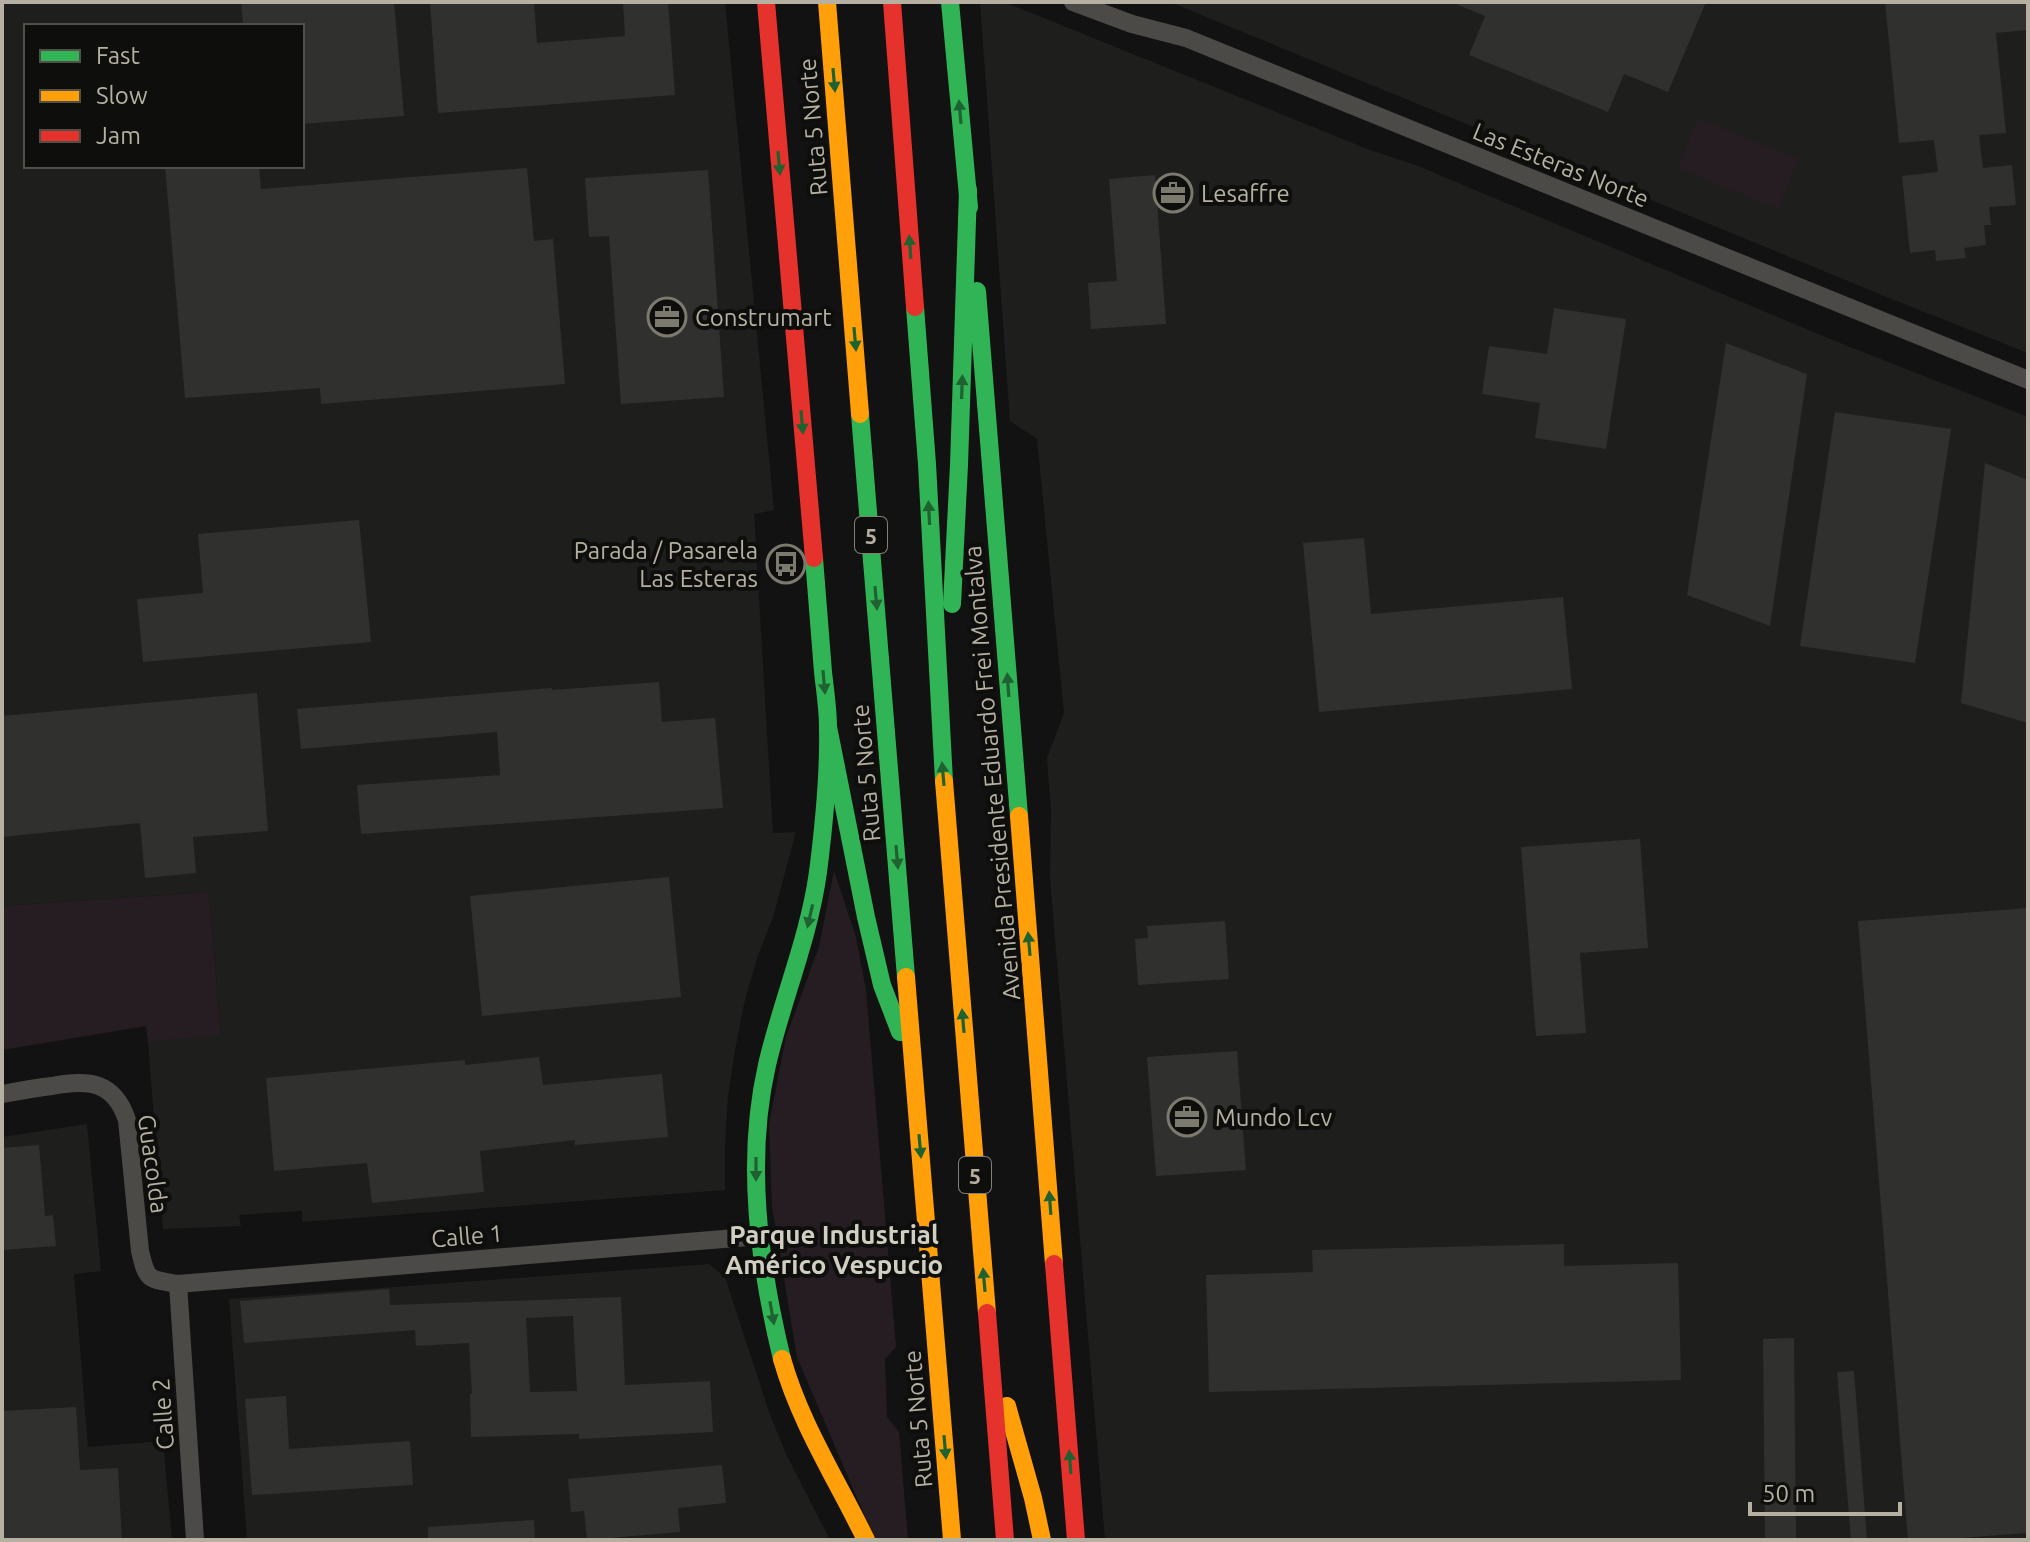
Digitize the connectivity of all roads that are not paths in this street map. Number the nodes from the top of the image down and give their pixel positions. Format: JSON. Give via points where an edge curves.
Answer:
{"nodes":[{"id":1,"x":766,"y":2,"type":"edge"},
{"id":2,"x":827,"y":2,"type":"edge"},
{"id":3,"x":892,"y":2,"type":"edge"},
{"id":4,"x":950,"y":2,"type":"edge"},
{"id":5,"x":1073,"y":2,"type":"edge"},
{"id":6,"x":968,"y":190,"type":"junction"},
{"id":7,"x":2028,"y":380,"type":"edge"},
{"id":8,"x":828,"y":727,"type":"junction"},
{"id":9,"x":940,"y":730,"type":"junction"},
{"id":10,"x":914,"y":1069,"type":"junction"},
{"id":11,"x":2,"y":1094,"type":"edge"},
{"id":12,"x":760,"y":1236,"type":"junction"},
{"id":13,"x":178,"y":1284,"type":"junction"},
{"id":14,"x":990,"y":1358,"type":"junction"},
{"id":15,"x":951,"y":1536,"type":"edge"},
{"id":16,"x":195,"y":1540,"type":"edge"},
{"id":17,"x":866,"y":1540,"type":"edge"},
{"id":18,"x":1005,"y":1540,"type":"edge"},
{"id":19,"x":1042,"y":1540,"type":"edge"},
{"id":20,"x":1076,"y":1540,"type":"edge"}],
"edges":[{"from":1,"to":8,"type":"main road","one_way":true},
{"from":2,"to":10,"type":"main road","name":"Ruta 5 Norte","number":"5","one_way":true},
{"from":9,"to":3,"type":"main road","number":"5","one_way":true,"via":[[927,464]]},
{"from":6,"to":4,"type":"main road","name":"Avenida Presidente Eduardo Frei Montalva","one_way":true},
{"from":5,"to":7,"type":"street","name":"Las Esteras Norte","via":[[1186,38]]},
{"from":9,"to":6,"type":"main road","one_way":true,"via":[[957,508]]},
{"from":20,"to":6,"type":"main road","name":"Avenida Presidente Eduardo Frei Montalva","one_way":true},
{"from":8,"to":10,"type":"main road","via":[[882,985]]},
{"from":8,"to":12,"type":"main road","one_way":true,"via":[[815,891],[759,1111],[755,1163]]},
{"from":14,"to":9,"type":"main road","number":"5","one_way":true},
{"from":10,"to":15,"type":"main road","name":"Ruta 5 Norte","number":"5","one_way":true},
{"from":11,"to":13,"type":"street","name":"Guacolda","via":[[84,1082],[102,1087],[118,1101],[127,1120],[144,1270],[153,1280]]},
{"from":12,"to":13,"type":"street","name":"Calle 1"},
{"from":12,"to":17,"type":"main road","one_way":true,"via":[[790,1385]]},
{"from":13,"to":16,"type":"street","name":"Calle 2"},
{"from":14,"to":18,"type":"main road","number":"5"},
{"from":14,"to":19,"type":"main road","via":[[1021,1451]]}]}
